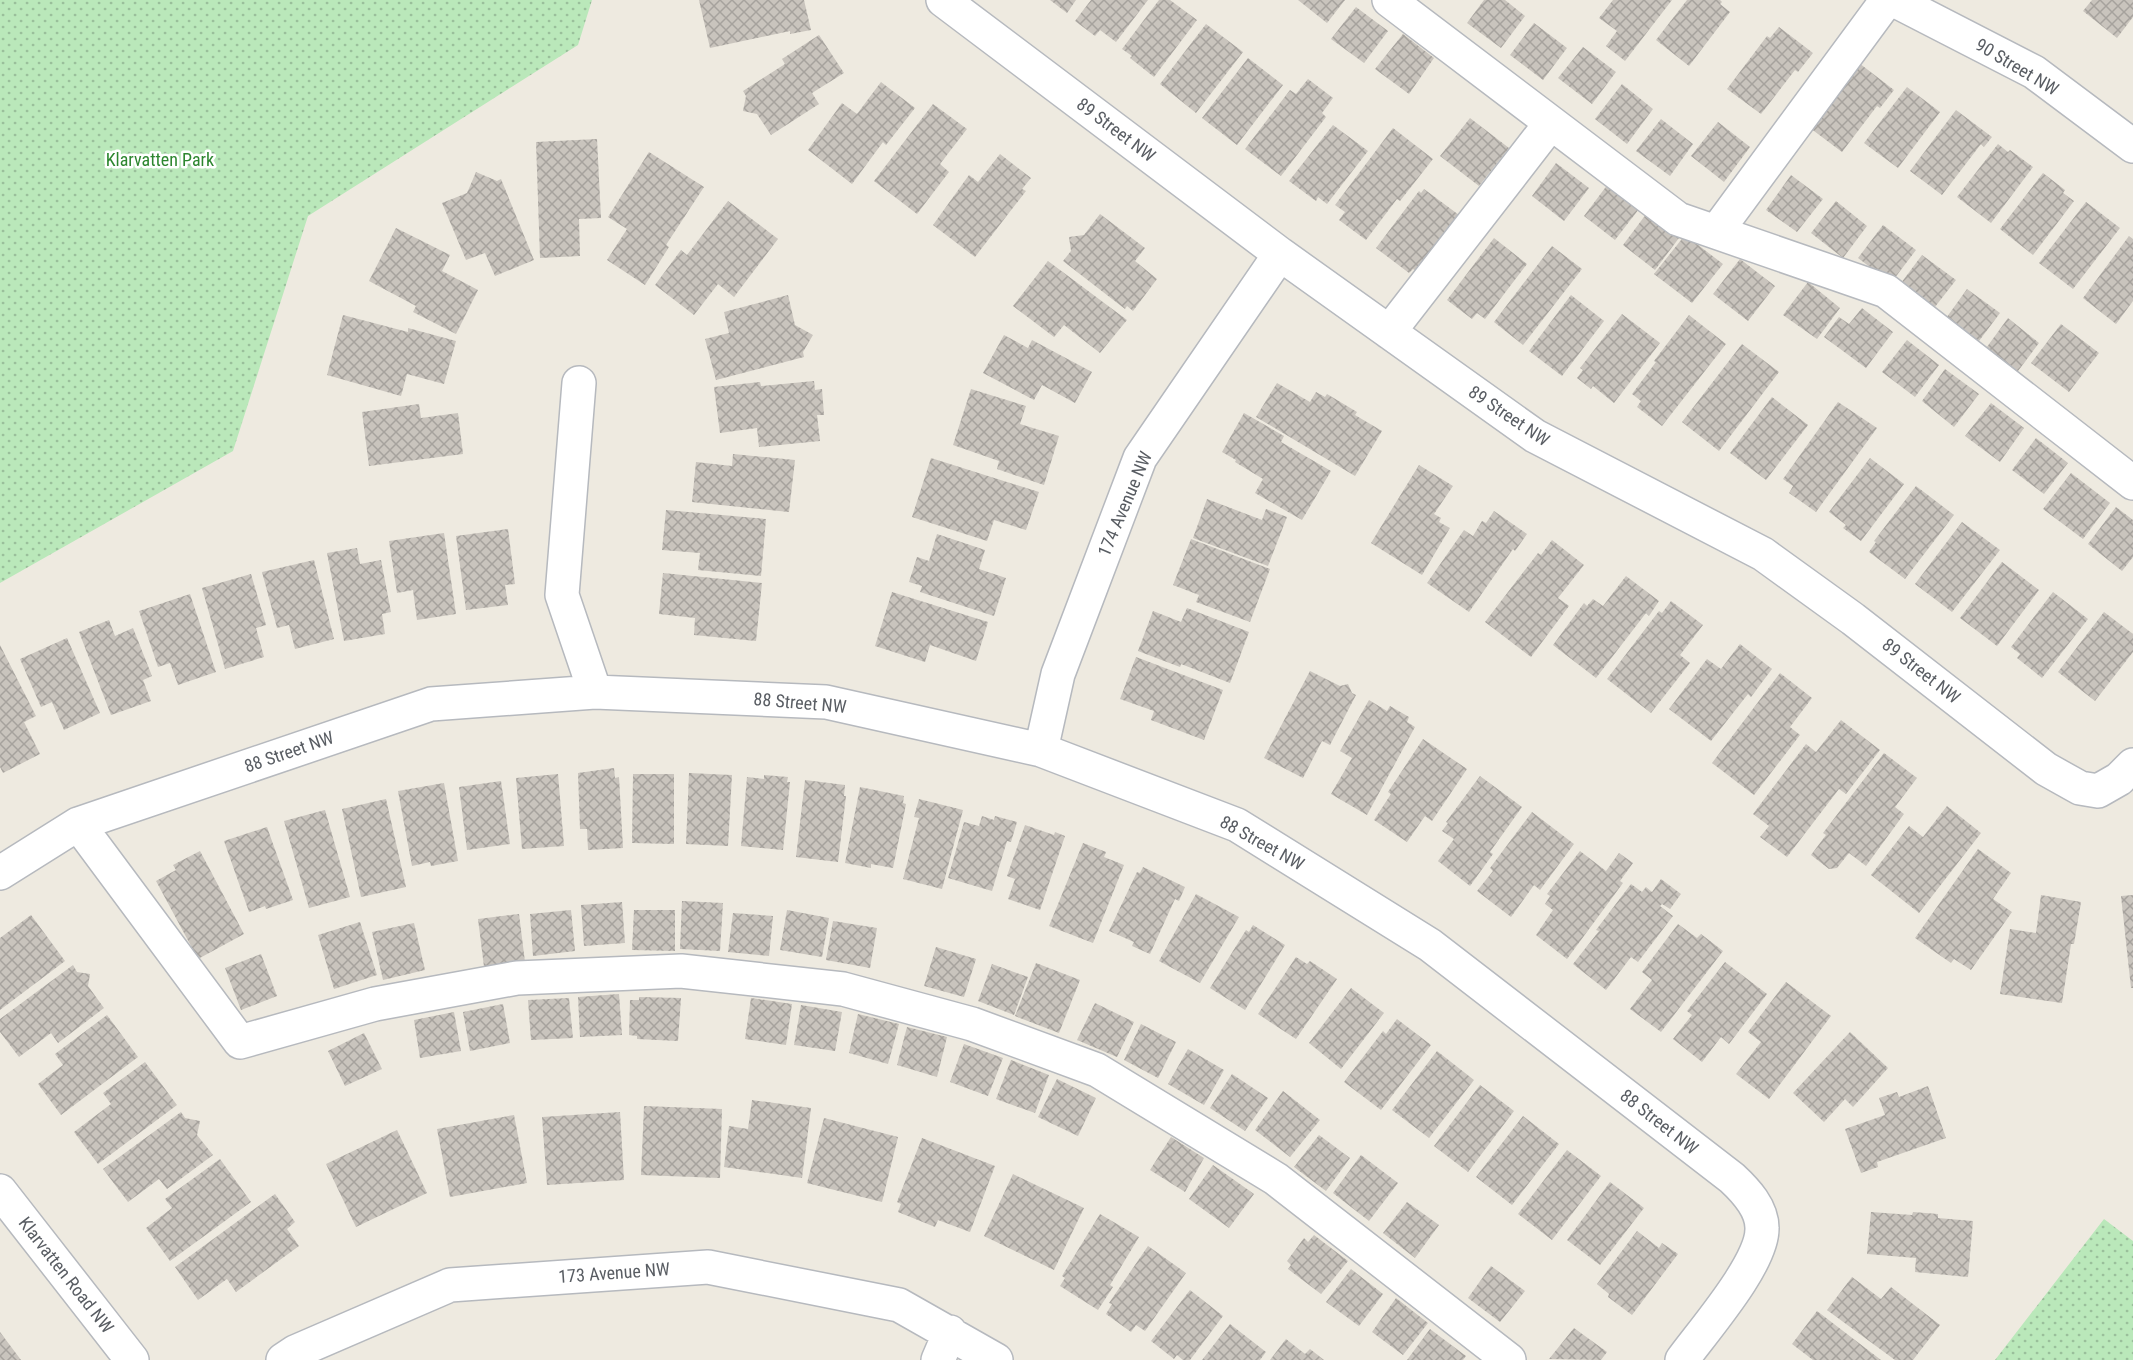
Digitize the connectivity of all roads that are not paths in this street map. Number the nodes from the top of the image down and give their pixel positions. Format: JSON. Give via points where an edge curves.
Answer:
{"nodes":[{"id":1,"x":943,"y":0,"type":"edge"},
{"id":2,"x":1389,"y":0,"type":"edge"},
{"id":3,"x":1887,"y":0,"type":"edge"},
{"id":4,"x":1894,"y":0,"type":"edge"},
{"id":5,"x":1551,"y":123,"type":"junction"},
{"id":6,"x":2133,"y":146,"type":"edge"},
{"id":7,"x":1716,"y":232,"type":"junction"},
{"id":8,"x":1280,"y":254,"type":"junction"},
{"id":9,"x":1389,"y":332,"type":"junction"},
{"id":10,"x":579,"y":383,"type":"dead end"},
{"id":11,"x":2133,"y":483,"type":"edge"},
{"id":12,"x":595,"y":692,"type":"junction"},
{"id":13,"x":1041,"y":750,"type":"junction"},
{"id":14,"x":2133,"y":765,"type":"edge"},
{"id":15,"x":78,"y":824,"type":"junction"},
{"id":16,"x":0,"y":873,"type":"edge"},
{"id":17,"x":0,"y":1191,"type":"edge"},
{"id":18,"x":944,"y":1346,"type":"edge"},
{"id":19,"x":132,"y":1360,"type":"edge"},
{"id":20,"x":283,"y":1360,"type":"edge"},
{"id":21,"x":996,"y":1360,"type":"edge"},
{"id":22,"x":1509,"y":1360,"type":"edge"},
{"id":23,"x":1682,"y":1360,"type":"edge"}],
"edges":[{"from":1,"to":8,"type":"street","name":"89 Street NW"},
{"from":2,"to":5,"type":"street"},
{"from":3,"to":7,"type":"street"},
{"from":4,"to":6,"type":"street","name":"90 Street NW","via":[[2034,72]]},
{"from":5,"to":7,"type":"street","via":[[1678,219]]},
{"from":5,"to":9,"type":"street"},
{"from":7,"to":11,"type":"street","via":[[1886,291]]},
{"from":8,"to":9,"type":"street","name":"89 Street NW"},
{"from":8,"to":13,"type":"street","name":"174 Avenue NW","via":[[1140,458],[1058,674]]},
{"from":9,"to":14,"type":"street","name":"89 Street NW","via":[[1535,436],[1763,554],[1853,618],[2046,769],[2080,788],[2098,791]]},
{"from":10,"to":12,"type":"street","via":[[562,595]]},
{"from":12,"to":13,"type":"street","name":"88 Street NW","via":[[826,702]]},
{"from":12,"to":15,"type":"street","name":"88 Street NW","via":[[431,704]]},
{"from":13,"to":23,"type":"street","name":"88 Street NW","via":[[1237,825],[1430,945],[1732,1178],[1758,1210],[1762,1228],[1759,1246],[1751,1266]]},
{"from":15,"to":16,"type":"street","name":"88 Street NW"},
{"from":15,"to":22,"type":"street","via":[[240,1042],[375,1004],[518,978],[681,971],[843,989],[972,1024],[1097,1070],[1276,1179]]},
{"from":17,"to":19,"type":"street","name":"Klarvatten Road NW"},
{"from":18,"to":20,"type":"street","name":"173 Avenue NW","via":[[899,1305],[708,1267],[450,1285]]},
{"from":18,"to":21,"type":"street","name":"173 Avenue NW"}]}
